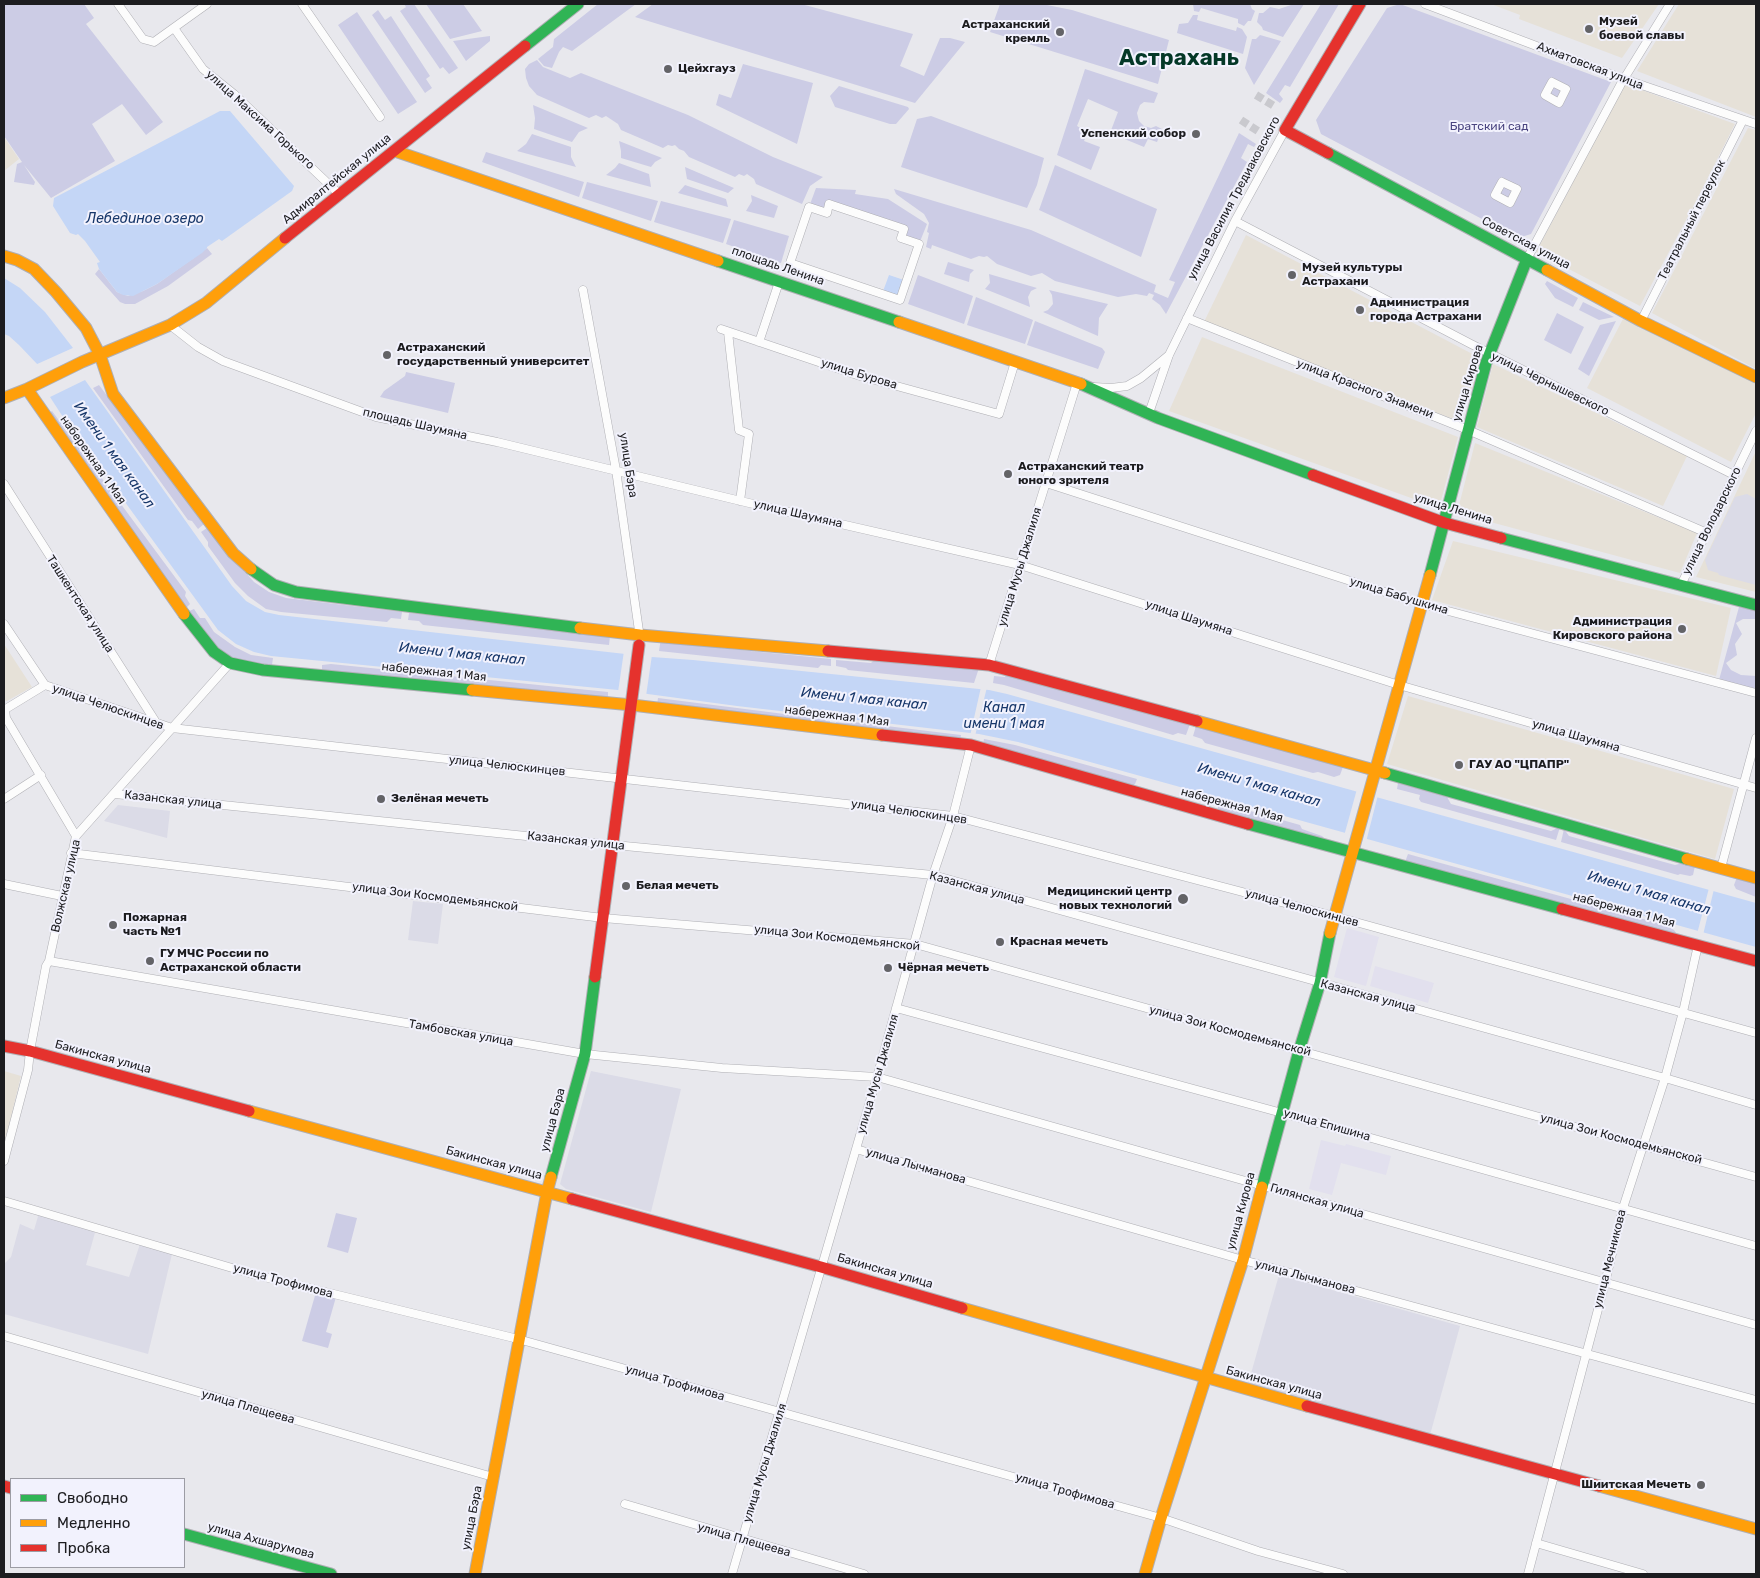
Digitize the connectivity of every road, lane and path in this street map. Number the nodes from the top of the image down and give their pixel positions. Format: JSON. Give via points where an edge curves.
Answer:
{"nodes":[{"id":1,"x":118,"y":4,"type":"edge"},
{"id":2,"x":207,"y":4,"type":"edge"},
{"id":3,"x":302,"y":4,"type":"edge"},
{"id":4,"x":578,"y":4,"type":"edge"},
{"id":5,"x":1360,"y":4,"type":"edge"},
{"id":6,"x":1425,"y":4,"type":"edge"},
{"id":7,"x":1670,"y":4,"type":"edge"},
{"id":8,"x":174,"y":28,"type":"junction"},
{"id":9,"x":1624,"y":79,"type":"junction"},
{"id":10,"x":380,"y":117,"type":"dead end"},
{"id":11,"x":1743,"y":120,"type":"junction"},
{"id":12,"x":1756,"y":124,"type":"edge"},
{"id":13,"x":1285,"y":130,"type":"junction"},
{"id":14,"x":395,"y":151,"type":"junction"},
{"id":15,"x":339,"y":194,"type":"junction"},
{"id":16,"x":1235,"y":221,"type":"junction"},
{"id":17,"x":4,"y":256,"type":"edge"},
{"id":18,"x":1527,"y":259,"type":"junction"},
{"id":19,"x":779,"y":282,"type":"junction"},
{"id":20,"x":583,"y":290,"type":"dead end"},
{"id":21,"x":900,"y":300,"type":"joint"},
{"id":22,"x":1187,"y":318,"type":"junction"},
{"id":23,"x":1641,"y":320,"type":"junction"},
{"id":24,"x":170,"y":325,"type":"junction"},
{"id":25,"x":759,"y":342,"type":"junction"},
{"id":26,"x":100,"y":354,"type":"junction"},
{"id":27,"x":1490,"y":354,"type":"junction"},
{"id":28,"x":1169,"y":355,"type":"junction"},
{"id":29,"x":1014,"y":362,"type":"junction"},
{"id":30,"x":1756,"y":377,"type":"edge"},
{"id":31,"x":1077,"y":383,"type":"junction"},
{"id":32,"x":31,"y":387,"type":"junction"},
{"id":33,"x":1089,"y":387,"type":"junction"},
{"id":34,"x":4,"y":398,"type":"edge"},
{"id":35,"x":1150,"y":413,"type":"junction"},
{"id":36,"x":1468,"y":430,"type":"junction"},
{"id":37,"x":1756,"y":431,"type":"edge"},
{"id":38,"x":616,"y":470,"type":"junction"},
{"id":39,"x":1734,"y":475,"type":"junction"},
{"id":40,"x":1046,"y":483,"type":"junction"},
{"id":41,"x":4,"y":484,"type":"edge"},
{"id":42,"x":740,"y":501,"type":"junction"},
{"id":43,"x":1445,"y":523,"type":"junction"},
{"id":44,"x":1707,"y":533,"type":"junction"},
{"id":45,"x":1020,"y":565,"type":"junction"},
{"id":46,"x":1681,"y":585,"type":"junction"},
{"id":47,"x":1422,"y":604,"type":"junction"},
{"id":48,"x":1756,"y":605,"type":"edge"},
{"id":49,"x":4,"y":624,"type":"edge"},
{"id":50,"x":640,"y":640,"type":"junction"},
{"id":51,"x":230,"y":663,"type":"junction"},
{"id":52,"x":989,"y":665,"type":"junction"},
{"id":53,"x":1399,"y":685,"type":"junction"},
{"id":54,"x":45,"y":686,"type":"junction"},
{"id":55,"x":1756,"y":693,"type":"edge"},
{"id":56,"x":632,"y":702,"type":"junction"},
{"id":57,"x":4,"y":710,"type":"edge"},
{"id":58,"x":157,"y":724,"type":"junction"},
{"id":59,"x":172,"y":728,"type":"junction"},
{"id":60,"x":1756,"y":738,"type":"edge"},
{"id":61,"x":970,"y":746,"type":"junction"},
{"id":62,"x":1374,"y":771,"type":"junction"},
{"id":63,"x":41,"y":775,"type":"junction"},
{"id":64,"x":622,"y":778,"type":"junction"},
{"id":65,"x":1743,"y":785,"type":"junction"},
{"id":66,"x":1756,"y":788,"type":"edge"},
{"id":67,"x":4,"y":790,"type":"edge"},
{"id":68,"x":13,"y":793,"type":"junction"},
{"id":69,"x":115,"y":794,"type":"junction"},
{"id":70,"x":4,"y":799,"type":"edge"},
{"id":71,"x":953,"y":816,"type":"junction"},
{"id":72,"x":76,"y":836,"type":"junction"},
{"id":73,"x":614,"y":845,"type":"junction"},
{"id":74,"x":1354,"y":847,"type":"junction"},
{"id":75,"x":72,"y":854,"type":"junction"},
{"id":76,"x":1721,"y":868,"type":"junction"},
{"id":77,"x":933,"y":875,"type":"junction"},
{"id":78,"x":1756,"y":878,"type":"edge"},
{"id":79,"x":4,"y":884,"type":"edge"},
{"id":80,"x":62,"y":896,"type":"junction"},
{"id":81,"x":1334,"y":916,"type":"junction"},
{"id":82,"x":603,"y":918,"type":"junction"},
{"id":83,"x":915,"y":944,"type":"junction"},
{"id":84,"x":1698,"y":945,"type":"junction"},
{"id":85,"x":48,"y":961,"type":"junction"},
{"id":86,"x":1756,"y":961,"type":"edge"},
{"id":87,"x":1320,"y":983,"type":"junction"},
{"id":88,"x":896,"y":1008,"type":"junction"},
{"id":89,"x":1683,"y":1012,"type":"junction"},
{"id":90,"x":1756,"y":1033,"type":"edge"},
{"id":91,"x":4,"y":1046,"type":"edge"},
{"id":92,"x":30,"y":1051,"type":"junction"},
{"id":93,"x":1299,"y":1051,"type":"junction"},
{"id":94,"x":585,"y":1054,"type":"junction"},
{"id":95,"x":877,"y":1077,"type":"junction"},
{"id":96,"x":1666,"y":1078,"type":"junction"},
{"id":97,"x":1756,"y":1105,"type":"edge"},
{"id":98,"x":1282,"y":1113,"type":"junction"},
{"id":99,"x":1643,"y":1145,"type":"junction"},
{"id":100,"x":856,"y":1149,"type":"junction"},
{"id":101,"x":4,"y":1161,"type":"edge"},
{"id":102,"x":1756,"y":1177,"type":"edge"},
{"id":103,"x":1263,"y":1185,"type":"junction"},
{"id":104,"x":547,"y":1192,"type":"junction"},
{"id":105,"x":4,"y":1200,"type":"edge"},
{"id":106,"x":1623,"y":1208,"type":"junction"},
{"id":107,"x":1756,"y":1246,"type":"edge"},
{"id":108,"x":1242,"y":1260,"type":"junction"},
{"id":109,"x":821,"y":1267,"type":"junction"},
{"id":110,"x":1604,"y":1283,"type":"junction"},
{"id":111,"x":1756,"y":1325,"type":"edge"},
{"id":112,"x":4,"y":1336,"type":"edge"},
{"id":113,"x":518,"y":1339,"type":"junction"},
{"id":114,"x":1586,"y":1352,"type":"junction"},
{"id":115,"x":1206,"y":1379,"type":"junction"},
{"id":116,"x":1756,"y":1400,"type":"edge"},
{"id":117,"x":780,"y":1412,"type":"junction"},
{"id":118,"x":1554,"y":1474,"type":"junction"},
{"id":119,"x":493,"y":1477,"type":"junction"},
{"id":120,"x":625,"y":1504,"type":"dead end"},
{"id":121,"x":1161,"y":1518,"type":"junction"},
{"id":122,"x":1756,"y":1530,"type":"edge"},
{"id":123,"x":185,"y":1534,"type":"edge"},
{"id":124,"x":742,"y":1540,"type":"junction"},
{"id":125,"x":1536,"y":1543,"type":"junction"},
{"id":126,"x":331,"y":1574,"type":"edge"},
{"id":127,"x":475,"y":1574,"type":"edge"},
{"id":128,"x":732,"y":1574,"type":"edge"},
{"id":129,"x":864,"y":1574,"type":"edge"},
{"id":130,"x":1145,"y":1574,"type":"edge"},
{"id":131,"x":1343,"y":1574,"type":"edge"},
{"id":132,"x":1528,"y":1574,"type":"edge"},
{"id":133,"x":1643,"y":1574,"type":"edge"}],
"edges":[{"from":1,"to":8,"type":"street","via":[[146,40],[154,42]]},
{"from":2,"to":8,"type":"street"},
{"from":3,"to":10,"type":"street"},
{"from":4,"to":14,"type":"main road","name":"Адмиралтейская улица"},
{"from":5,"to":13,"type":"main road","name":"улица Василия Тредиаковского"},
{"from":6,"to":9,"type":"street","name":"Ахматовская улица"},
{"from":7,"to":9,"type":"street","name":"улица Кирова"},
{"from":8,"to":15,"type":"street","name":"улица Максима Горького","via":[[203,69]]},
{"from":9,"to":11,"type":"street","name":"Ахматовская улица"},
{"from":9,"to":18,"type":"street","name":"улица Кирова"},
{"from":11,"to":12,"type":"street","name":"Ахматовская улица"},
{"from":11,"to":23,"type":"street","name":"Театральный переулок"},
{"from":13,"to":16,"type":"street","name":"улица Василия Тредиаковского"},
{"from":13,"to":18,"type":"main road","name":"Советская улица"},
{"from":14,"to":15,"type":"main road","name":"Адмиралтейская улица"},
{"from":14,"to":19,"type":"main road","name":"площадь Ленина"},
{"from":15,"to":24,"type":"main road","name":"Адмиралтейская улица","via":[[206,303]]},
{"from":16,"to":22,"type":"street","name":"улица Василия Тредиаковского"},
{"from":16,"to":27,"type":"street","name":"улица Чернышевского"},
{"from":17,"to":26,"type":"main road","via":[[34,269],[86,328]]},
{"from":18,"to":23,"type":"main road","name":"Советская улица"},
{"from":18,"to":27,"type":"main road","name":"улица Кирова"},
{"from":19,"to":25,"type":"street"},
{"from":19,"to":29,"type":"main road","name":"площадь Ленина"},
{"from":20,"to":38,"type":"street","name":"улица Бэра"},
{"from":21,"to":21,"type":"street","name":"площадь Ленина","via":[[790,263],[809,207],[827,213],[830,204],[904,229],[901,238],[919,244]]},
{"from":22,"to":28,"type":"street","name":"улица Василия Тредиаковского"},
{"from":22,"to":36,"type":"street","name":"улица Красного Знамени"},
{"from":23,"to":30,"type":"main road","name":"Советская улица"},
{"from":24,"to":26,"type":"main road","name":"Адмиралтейская улица"},
{"from":24,"to":38,"type":"street","name":"площадь Шаумяна","via":[[223,361],[376,417]]},
{"from":25,"to":29,"type":"street","name":"улица Бурова","via":[[860,376],[999,414]]},
{"from":25,"to":42,"type":"street","name":"улица Бурова","via":[[725,330],[739,430],[749,434]]},
{"from":26,"to":32,"type":"main road","name":"Адмиралтейская улица"},
{"from":26,"to":50,"type":"main road","via":[[114,394],[233,553],[274,586]]},
{"from":27,"to":36,"type":"main road","name":"улица Кирова"},
{"from":27,"to":39,"type":"street","name":"улица Чернышевского"},
{"from":28,"to":33,"type":"street","via":[[1127,386]]},
{"from":28,"to":35,"type":"street","name":"улица Василия Тредиаковского"},
{"from":29,"to":31,"type":"main road","name":"площадь Ленина"},
{"from":31,"to":33,"type":"main road","name":"площадь Ленина"},
{"from":31,"to":40,"type":"street","name":"улица Мусы Джалиля"},
{"from":32,"to":34,"type":"main road","name":"Адмиралтейская улица"},
{"from":32,"to":51,"type":"main road","name":"набережная 1 Мая","via":[[195,630],[214,652]]},
{"from":33,"to":35,"type":"main road","name":"площадь Ленина"},
{"from":35,"to":43,"type":"main road","name":"улица Ленина"},
{"from":36,"to":43,"type":"main road","name":"улица Кирова"},
{"from":36,"to":44,"type":"street","name":"улица Красного Знамени"},
{"from":37,"to":39,"type":"street","name":"улица Володарского"},
{"from":38,"to":42,"type":"street","name":"улица Шаумяна"},
{"from":38,"to":50,"type":"street","name":"улица Бэра"},
{"from":39,"to":44,"type":"street","name":"улица Володарского"},
{"from":40,"to":45,"type":"street","name":"улица Мусы Джалиля"},
{"from":40,"to":47,"type":"street","name":"улица Бабушкина"},
{"from":41,"to":58,"type":"street","name":"Ташкентская улица"},
{"from":42,"to":45,"type":"street","name":"улица Шаумяна"},
{"from":43,"to":46,"type":"main road","name":"улица Ленина"},
{"from":43,"to":47,"type":"main road","name":"улица Кирова"},
{"from":44,"to":46,"type":"street","name":"улица Володарского"},
{"from":45,"to":52,"type":"street","name":"улица Мусы Джалиля"},
{"from":45,"to":53,"type":"street","name":"улица Шаумяна"},
{"from":46,"to":48,"type":"main road","name":"улица Ленина"},
{"from":47,"to":53,"type":"main road","name":"улица Кирова"},
{"from":47,"to":55,"type":"street","name":"улица Бабушкина"},
{"from":49,"to":54,"type":"street"},
{"from":50,"to":52,"type":"main road"},
{"from":50,"to":56,"type":"main road","name":"улица Бэра"},
{"from":51,"to":56,"type":"main road","name":"набережная 1 Мая","via":[[263,670]]},
{"from":51,"to":59,"type":"street","name":"Волжская улица"},
{"from":52,"to":62,"type":"main road"},
{"from":53,"to":62,"type":"main road","name":"улица Кирова"},
{"from":53,"to":65,"type":"street","name":"улица Шаумяна"},
{"from":54,"to":57,"type":"street"},
{"from":54,"to":58,"type":"street","name":"улица Челюскинцев"},
{"from":56,"to":61,"type":"main road","name":"набережная 1 Мая"},
{"from":56,"to":64,"type":"main road","name":"улица Бэра"},
{"from":57,"to":63,"type":"street"},
{"from":58,"to":59,"type":"street","name":"улица Челюскинцев"},
{"from":59,"to":64,"type":"street","name":"улица Челюскинцев"},
{"from":59,"to":69,"type":"street","name":"Волжская улица"},
{"from":60,"to":65,"type":"street"},
{"from":61,"to":71,"type":"street","name":"улица Мусы Джалиля"},
{"from":61,"to":74,"type":"main road","name":"набережная 1 Мая","via":[[1199,811]]},
{"from":62,"to":74,"type":"main road","name":"улица Кирова"},
{"from":62,"to":76,"type":"main road"},
{"from":63,"to":68,"type":"street"},
{"from":63,"to":72,"type":"street"},
{"from":64,"to":71,"type":"street","name":"улица Челюскинцев"},
{"from":64,"to":73,"type":"main road","name":"улица Бэра"},
{"from":65,"to":66,"type":"street","name":"улица Шаумяна"},
{"from":65,"to":76,"type":"street"},
{"from":67,"to":68,"type":"street"},
{"from":68,"to":70,"type":"street"},
{"from":69,"to":72,"type":"street","name":"Волжская улица"},
{"from":69,"to":73,"type":"street","name":"Казанская улица"},
{"from":71,"to":77,"type":"street","name":"улица Мусы Джалиля"},
{"from":71,"to":81,"type":"street","name":"улица Челюскинцев"},
{"from":72,"to":75,"type":"street","name":"Волжская улица"},
{"from":73,"to":77,"type":"street","name":"Казанская улица"},
{"from":73,"to":82,"type":"main road","name":"улица Бэра"},
{"from":74,"to":81,"type":"main road","name":"улица Кирова"},
{"from":74,"to":84,"type":"main road","name":"набережная 1 Мая"},
{"from":75,"to":80,"type":"street","name":"Волжская улица"},
{"from":75,"to":82,"type":"street","name":"улица Зои Космодемьянской"},
{"from":76,"to":78,"type":"main road"},
{"from":77,"to":83,"type":"street","name":"улица Мусы Джалиля"},
{"from":77,"to":87,"type":"street","name":"Казанская улица"},
{"from":79,"to":80,"type":"street"},
{"from":80,"to":85,"type":"street","name":"Волжская улица"},
{"from":81,"to":87,"type":"main road","name":"улица Кирова"},
{"from":81,"to":89,"type":"street","name":"улица Челюскинцев"},
{"from":82,"to":83,"type":"street","name":"улица Зои Космодемьянской"},
{"from":82,"to":94,"type":"main road","name":"улица Бэра"},
{"from":83,"to":88,"type":"street","name":"улица Мусы Джалиля"},
{"from":83,"to":93,"type":"street","name":"улица Зои Космодемьянской"},
{"from":84,"to":86,"type":"main road","name":"набережная 1 Мая"},
{"from":84,"to":89,"type":"street","name":"улица Мечникова"},
{"from":85,"to":92,"type":"street","name":"Волжская улица"},
{"from":85,"to":94,"type":"street","name":"Тамбовская улица"},
{"from":87,"to":93,"type":"main road","name":"улица Кирова"},
{"from":87,"to":96,"type":"street","name":"Казанская улица"},
{"from":88,"to":95,"type":"street","name":"улица Мусы Джалиля"},
{"from":88,"to":98,"type":"street","name":"улица Епишина"},
{"from":89,"to":90,"type":"street","name":"улица Челюскинцев"},
{"from":89,"to":96,"type":"street","name":"улица Мечникова"},
{"from":91,"to":92,"type":"main road","name":"Бакинская улица"},
{"from":92,"to":101,"type":"street","name":"Волжская улица"},
{"from":92,"to":104,"type":"main road","name":"Бакинская улица"},
{"from":93,"to":98,"type":"main road","name":"улица Кирова"},
{"from":93,"to":99,"type":"street","name":"улица Зои Космодемьянской"},
{"from":94,"to":95,"type":"street","name":"Тамбовская улица","via":[[722,1068]]},
{"from":94,"to":104,"type":"main road","name":"улица Бэра"},
{"from":95,"to":100,"type":"street","name":"улица Мусы Джалиля"},
{"from":95,"to":103,"type":"street","name":"Гилянская улица"},
{"from":96,"to":97,"type":"street","name":"Казанская улица"},
{"from":96,"to":99,"type":"street","name":"улица Мечникова"},
{"from":98,"to":103,"type":"main road","name":"улица Кирова"},
{"from":98,"to":106,"type":"street","name":"улица Епишина"},
{"from":99,"to":102,"type":"street","name":"улица Зои Космодемьянской"},
{"from":99,"to":106,"type":"street","name":"улица Мечникова"},
{"from":100,"to":108,"type":"street","name":"улица Лычманова"},
{"from":100,"to":109,"type":"street","name":"улица Мусы Джалиля"},
{"from":103,"to":108,"type":"main road","name":"улица Кирова"},
{"from":103,"to":110,"type":"street","name":"Гилянская улица"},
{"from":104,"to":109,"type":"main road","name":"Бакинская улица"},
{"from":104,"to":113,"type":"main road","name":"улица Бэра"},
{"from":105,"to":113,"type":"street","name":"улица Трофимова","via":[[256,1275]]},
{"from":106,"to":107,"type":"street","name":"улица Епишина"},
{"from":106,"to":110,"type":"street","name":"улица Мечникова"},
{"from":108,"to":114,"type":"street","name":"улица Лычманова"},
{"from":108,"to":115,"type":"main road","name":"улица Кирова"},
{"from":109,"to":115,"type":"main road","name":"Бакинская улица"},
{"from":109,"to":117,"type":"street","name":"улица Мусы Джалиля"},
{"from":110,"to":111,"type":"street","name":"Гилянская улица"},
{"from":110,"to":114,"type":"street","name":"улица Мечникова"},
{"from":112,"to":119,"type":"street","name":"улица Плещеева"},
{"from":113,"to":117,"type":"street","name":"улица Трофимова"},
{"from":113,"to":119,"type":"main road","name":"улица Бэра"},
{"from":114,"to":116,"type":"street","name":"улица Лычманова"},
{"from":114,"to":118,"type":"street","name":"улица Мечникова"},
{"from":115,"to":118,"type":"main road","name":"Бакинская улица"},
{"from":115,"to":121,"type":"main road","name":"улица Кирова"},
{"from":117,"to":121,"type":"street","name":"улица Трофимова"},
{"from":117,"to":124,"type":"street","name":"улица Мусы Джалиля"},
{"from":118,"to":122,"type":"main road","name":"Бакинская улица"},
{"from":118,"to":125,"type":"street","name":"улица Мечникова"},
{"from":119,"to":127,"type":"main road","name":"улица Бэра"},
{"from":120,"to":124,"type":"street","name":"улица Плещеева"},
{"from":121,"to":130,"type":"main road","name":"улица Кирова"},
{"from":121,"to":131,"type":"street","name":"улица Трофимова","via":[[1258,1551]]},
{"from":123,"to":126,"type":"main road","name":"улица Ахшарумова"},
{"from":124,"to":128,"type":"street","name":"улица Мусы Джалиля"},
{"from":124,"to":129,"type":"street","name":"улица Плещеева"},
{"from":125,"to":132,"type":"street","name":"улица Мечникова"},
{"from":125,"to":133,"type":"street"}]}
